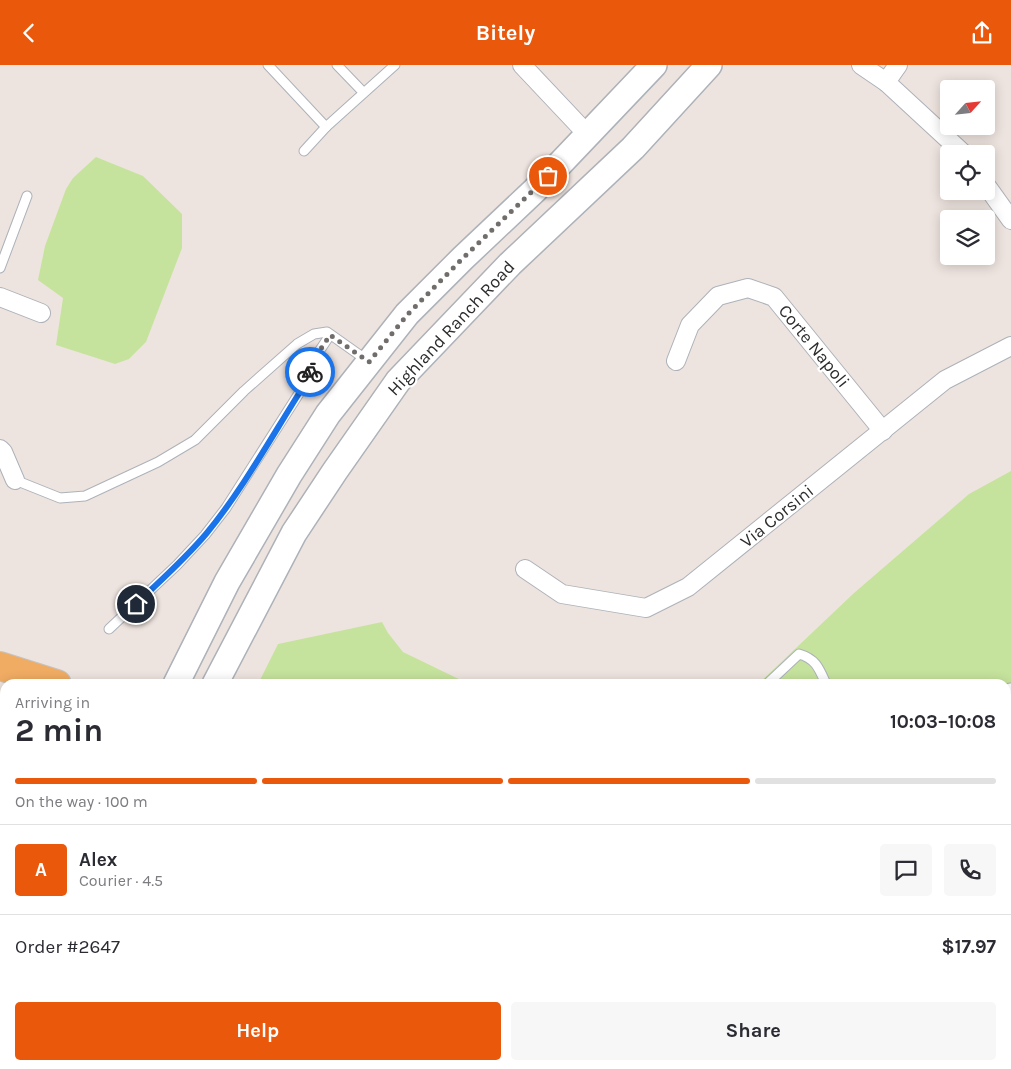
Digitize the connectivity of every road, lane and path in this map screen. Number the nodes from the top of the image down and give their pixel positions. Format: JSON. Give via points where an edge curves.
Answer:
{"nodes":[{"id":1,"x":268,"y":65,"type":"edge"},
{"id":2,"x":337,"y":65,"type":"edge"},
{"id":3,"x":394,"y":65,"type":"edge"},
{"id":4,"x":522,"y":65,"type":"edge"},
{"id":5,"x":654,"y":65,"type":"edge"},
{"id":6,"x":708,"y":65,"type":"edge"},
{"id":7,"x":861,"y":65,"type":"edge"},
{"id":8,"x":898,"y":65,"type":"edge"},
{"id":9,"x":886,"y":82,"type":"junction"},
{"id":10,"x":363,"y":92,"type":"junction"},
{"id":11,"x":326,"y":127,"type":"junction"},
{"id":12,"x":588,"y":135,"type":"junction"},
{"id":13,"x":954,"y":145,"type":"edge"},
{"id":14,"x":304,"y":151,"type":"dead end"},
{"id":15,"x":27,"y":196,"type":"dead end"},
{"id":16,"x":995,"y":198,"type":"edge"},
{"id":17,"x":1011,"y":220,"type":"edge"},
{"id":18,"x":0,"y":268,"type":"edge"},
{"id":19,"x":0,"y":297,"type":"edge"},
{"id":20,"x":41,"y":313,"type":"dead end"},
{"id":21,"x":330,"y":335,"type":"junction"},
{"id":22,"x":1011,"y":346,"type":"edge"},
{"id":23,"x":676,"y":361,"type":"dead end"},
{"id":24,"x":369,"y":362,"type":"junction"},
{"id":25,"x":883,"y":431,"type":"junction"},
{"id":26,"x":0,"y":449,"type":"edge"},
{"id":27,"x":15,"y":480,"type":"joint"},
{"id":28,"x":525,"y":569,"type":"dead end"},
{"id":29,"x":109,"y":629,"type":"dead end"},
{"id":30,"x":0,"y":666,"type":"edge"},
{"id":31,"x":41,"y":679,"type":"edge"},
{"id":32,"x":178,"y":679,"type":"edge"},
{"id":33,"x":219,"y":679,"type":"edge"},
{"id":34,"x":772,"y":679,"type":"edge"},
{"id":35,"x":824,"y":679,"type":"edge"}],
"edges":[{"from":1,"to":11,"type":"lane"},
{"from":2,"to":10,"type":"lane"},
{"from":3,"to":10,"type":"lane"},
{"from":4,"to":12,"type":"street"},
{"from":5,"to":12,"type":"main road","name":"Highland Ranch Road"},
{"from":6,"to":33,"type":"main road","name":"Highland Ranch Road","via":[[633,148],[510,263],[398,381],[294,533]]},
{"from":7,"to":9,"type":"street"},
{"from":8,"to":9,"type":"street"},
{"from":9,"to":13,"type":"street"},
{"from":10,"to":11,"type":"lane"},
{"from":11,"to":14,"type":"lane"},
{"from":12,"to":24,"type":"main road","name":"Highland Ranch Road","via":[[408,314]]},
{"from":15,"to":18,"type":"lane"},
{"from":16,"to":17,"type":"street"},
{"from":19,"to":20,"type":"street"},
{"from":21,"to":24,"type":"lane"},
{"from":21,"to":27,"type":"lane","via":[[327,332],[314,334],[297,344],[195,441],[85,496],[60,498]]},
{"from":21,"to":29,"type":"lane","via":[[305,384],[226,508],[177,565]]},
{"from":22,"to":25,"type":"street","name":"Via Corsini","via":[[944,380]]},
{"from":23,"to":25,"type":"street","name":"Corte Napoli","via":[[690,325],[718,296],[748,288],[774,297]]},
{"from":24,"to":32,"type":"main road","name":"Highland Ranch Road","via":[[328,414],[289,475],[227,582]]},
{"from":25,"to":28,"type":"street","name":"Via Corsini","via":[[688,587],[646,608],[562,594]]},
{"from":26,"to":27,"type":"street"},
{"from":30,"to":31,"type":"main road"},
{"from":34,"to":35,"type":"lane","via":[[798,653],[810,657]]}]}
